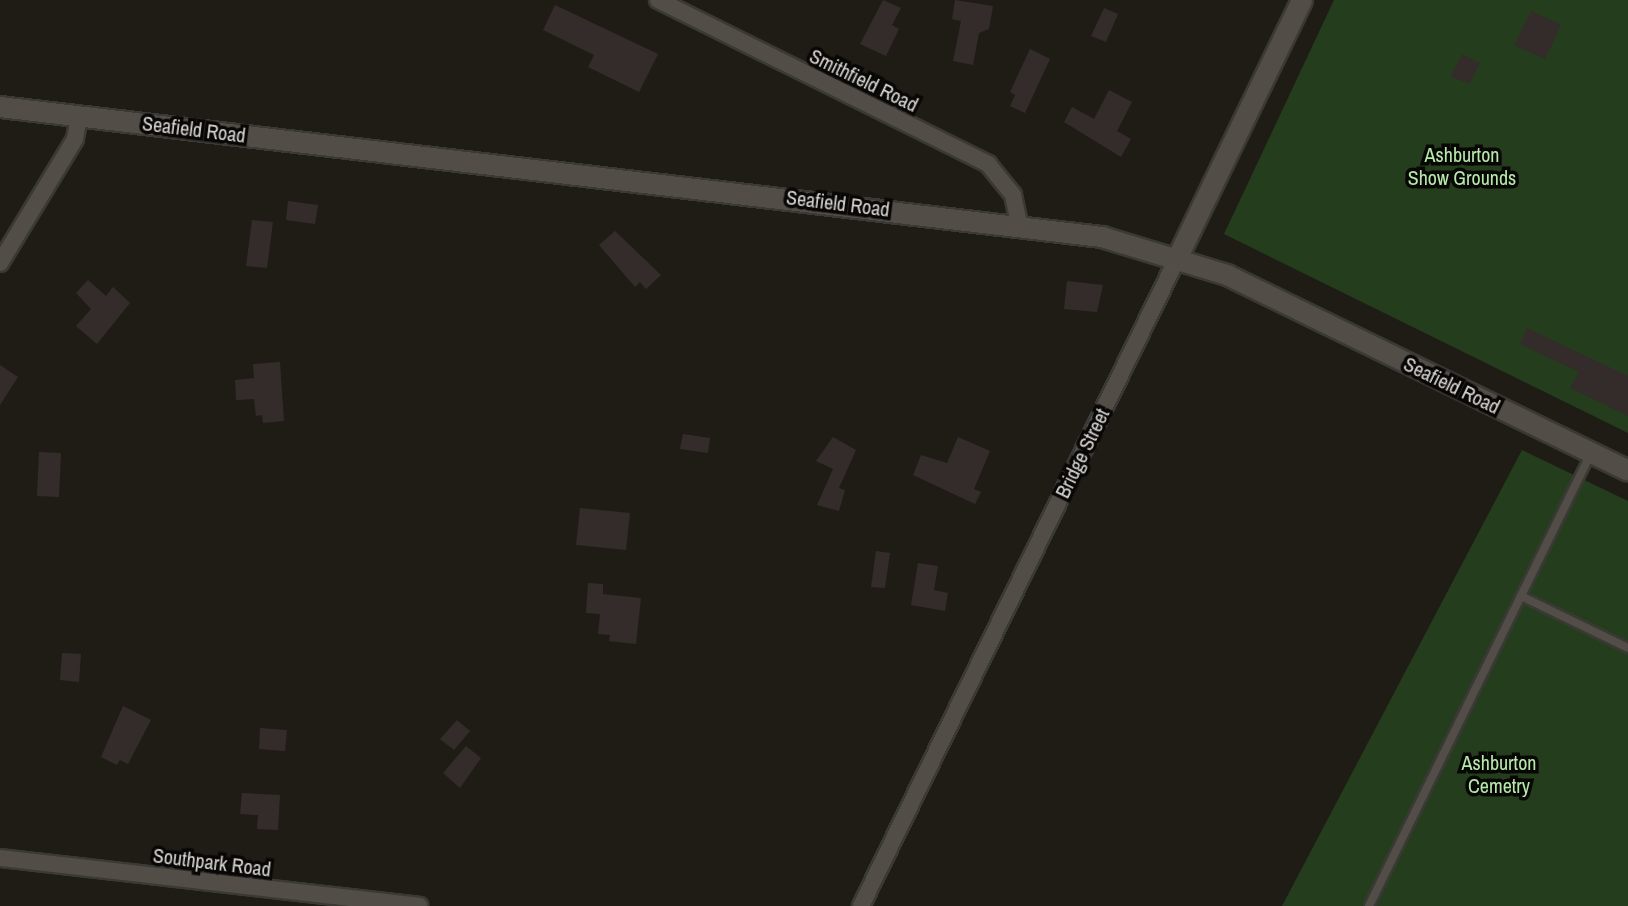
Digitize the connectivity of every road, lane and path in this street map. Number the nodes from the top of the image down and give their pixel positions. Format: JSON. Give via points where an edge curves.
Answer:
{"nodes":[{"id":1,"x":658,"y":0,"type":"edge"},
{"id":2,"x":1302,"y":0,"type":"edge"},
{"id":3,"x":0,"y":107,"type":"edge"},
{"id":4,"x":79,"y":116,"type":"junction"},
{"id":5,"x":1019,"y":224,"type":"junction"},
{"id":6,"x":1178,"y":257,"type":"junction"},
{"id":7,"x":0,"y":263,"type":"edge"},
{"id":8,"x":1591,"y":453,"type":"junction"},
{"id":9,"x":1628,"y":471,"type":"edge"},
{"id":10,"x":1521,"y":596,"type":"junction"},
{"id":11,"x":1628,"y":648,"type":"edge"},
{"id":12,"x":0,"y":858,"type":"edge"},
{"id":13,"x":419,"y":906,"type":"edge"},
{"id":14,"x":861,"y":906,"type":"edge"},
{"id":15,"x":1369,"y":906,"type":"edge"}],
"edges":[{"from":1,"to":5,"type":"street","name":"Smithfield Road","via":[[988,164],[1013,195]]},
{"from":2,"to":6,"type":"street","name":"Bridge Street"},
{"from":3,"to":4,"type":"street","name":"Seafield Road"},
{"from":4,"to":5,"type":"street","name":"Seafield Road"},
{"from":4,"to":7,"type":"street","via":[[69,150]]},
{"from":5,"to":6,"type":"street","name":"Seafield Road","via":[[1102,237]]},
{"from":6,"to":8,"type":"street","name":"Seafield Road","via":[[1227,275]]},
{"from":6,"to":14,"type":"street","name":"Bridge Street"},
{"from":8,"to":9,"type":"street","name":"Seafield Road"},
{"from":8,"to":10,"type":"lane"},
{"from":10,"to":11,"type":"lane"},
{"from":10,"to":15,"type":"lane"},
{"from":12,"to":13,"type":"street","name":"Southpark Road"}]}
